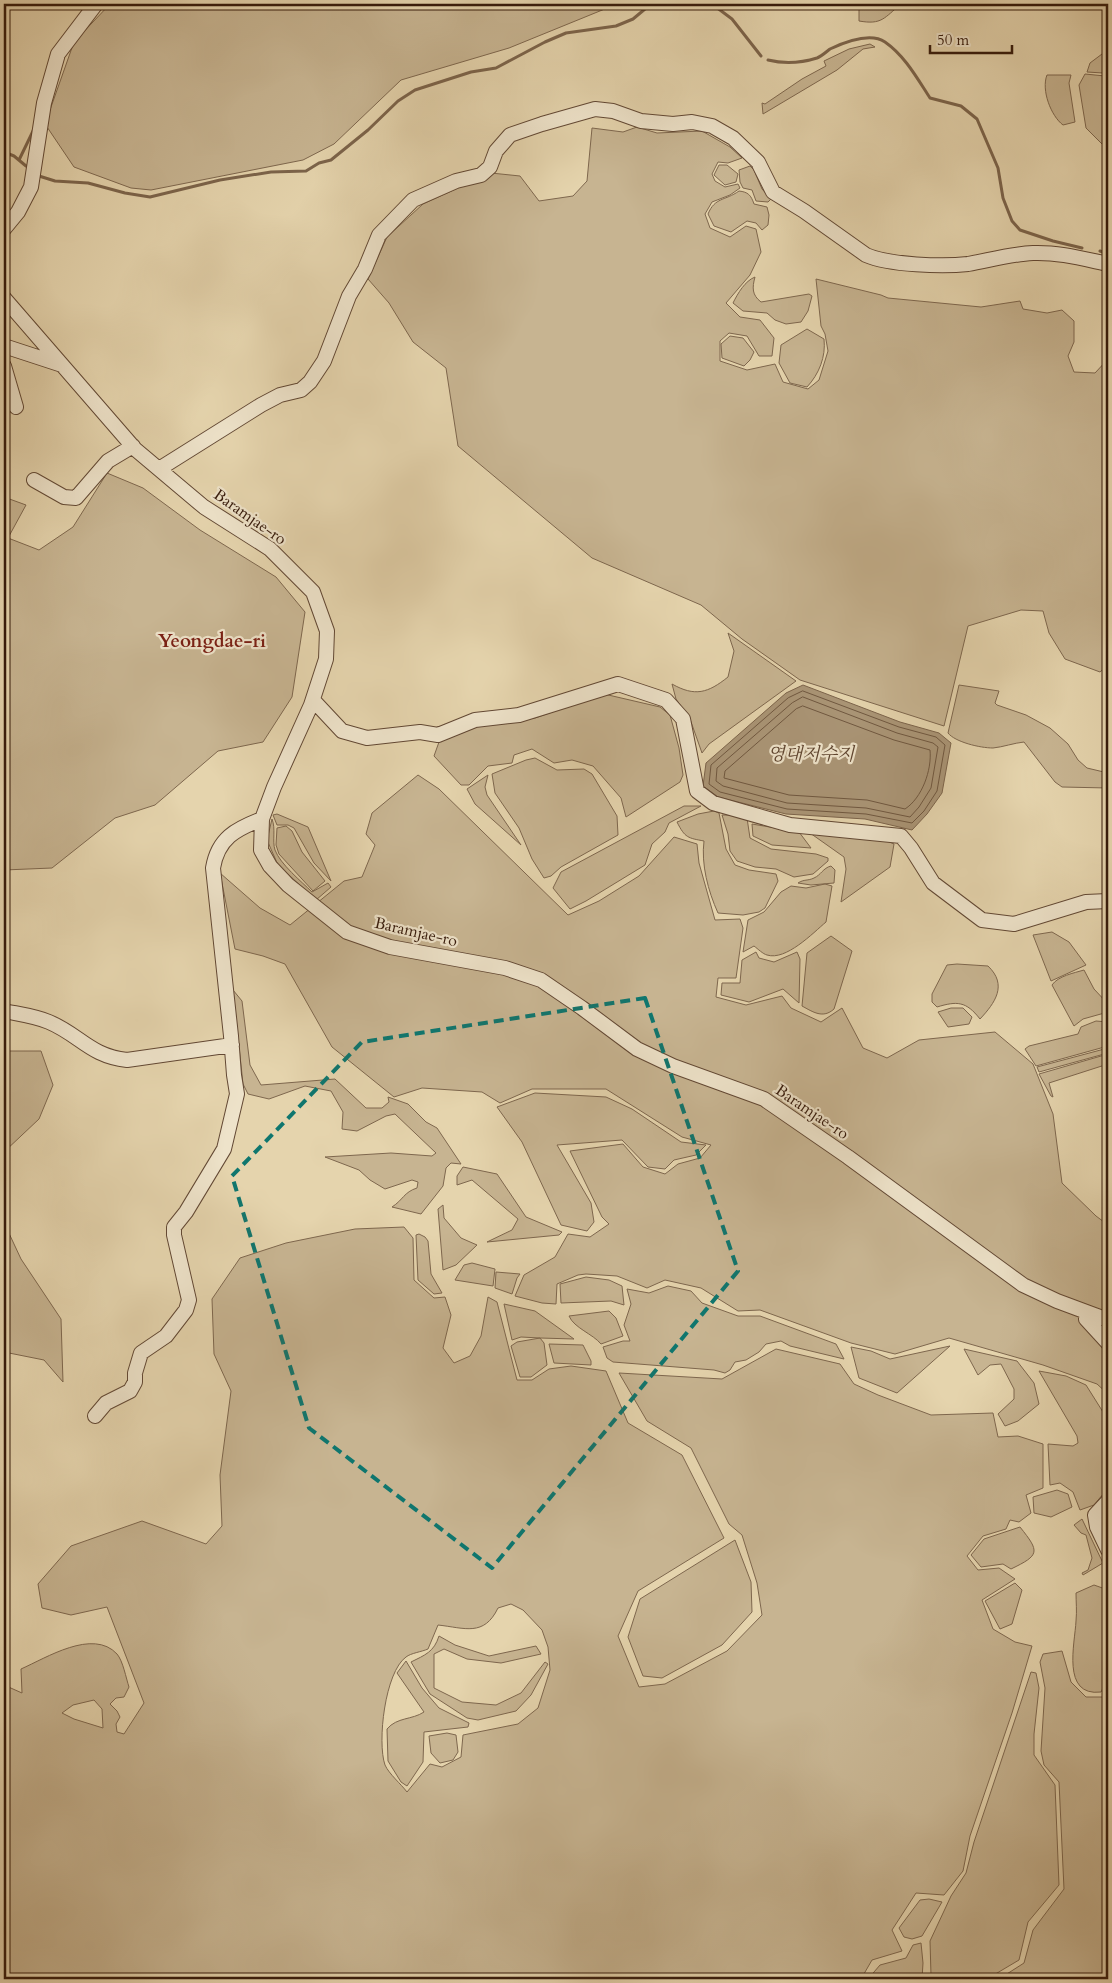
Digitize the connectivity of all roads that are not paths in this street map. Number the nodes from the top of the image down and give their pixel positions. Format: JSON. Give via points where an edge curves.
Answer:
{"nodes":[{"id":1,"x":96,"y":4,"type":"edge"},
{"id":2,"x":4,"y":228,"type":"edge"},
{"id":3,"x":1108,"y":264,"type":"edge"},
{"id":4,"x":4,"y":298,"type":"edge"},
{"id":5,"x":4,"y":346,"type":"edge"},
{"id":6,"x":4,"y":366,"type":"edge"},
{"id":7,"x":63,"y":366,"type":"junction"},
{"id":8,"x":16,"y":407,"type":"dead end"},
{"id":9,"x":133,"y":446,"type":"junction"},
{"id":10,"x":159,"y":469,"type":"junction"},
{"id":11,"x":34,"y":480,"type":"dead end"},
{"id":12,"x":313,"y":700,"type":"junction"},
{"id":13,"x":262,"y":819,"type":"junction"},
{"id":14,"x":1108,"y":901,"type":"edge"},
{"id":15,"x":4,"y":1011,"type":"edge"},
{"id":16,"x":232,"y":1045,"type":"junction"},
{"id":17,"x":1088,"y":1312,"type":"junction"},
{"id":18,"x":1108,"y":1320,"type":"edge"},
{"id":19,"x":1108,"y":1342,"type":"edge"},
{"id":20,"x":95,"y":1416,"type":"dead end"},
{"id":21,"x":1108,"y":1501,"type":"edge"},
{"id":22,"x":1108,"y":1550,"type":"edge"}],
"edges":[{"from":1,"to":2,"type":"street","via":[[58,54],[44,103],[31,187],[18,212]]},
{"from":3,"to":10,"type":"street","via":[[1033,253],[968,264],[877,260],[773,192],[758,162],[724,132],[692,122],[641,121],[613,111],[595,109],[510,134],[496,152],[490,167],[481,174],[413,200],[379,234],[365,269],[349,296],[324,360],[310,382],[301,390],[267,402]]},
{"from":4,"to":7,"type":"street","name":"Baramjae-ro"},
{"from":5,"to":7,"type":"street"},
{"from":6,"to":8,"type":"street"},
{"from":7,"to":9,"type":"street","name":"Baramjae-ro"},
{"from":9,"to":10,"type":"street","name":"Baramjae-ro"},
{"from":9,"to":11,"type":"street","via":[[108,462],[76,498],[64,497]]},
{"from":10,"to":12,"type":"street","name":"Baramjae-ro","via":[[204,507],[270,549],[313,592],[327,631],[326,659]]},
{"from":12,"to":13,"type":"street","name":"Baramjae-ro"},
{"from":12,"to":14,"type":"street","via":[[342,731],[368,738],[420,732],[438,735],[474,720],[519,715],[618,684],[666,700],[683,719],[697,791],[713,803],[790,825],[901,836],[933,883],[982,920],[1014,924],[1086,902]]},
{"from":13,"to":16,"type":"street","via":[[239,828],[219,846],[213,868]]},
{"from":13,"to":17,"type":"street","name":"Baramjae-ro","via":[[262,850],[270,866],[288,885],[347,932],[390,947],[505,968],[541,980],[636,1049],[764,1099],[1023,1285]]},
{"from":15,"to":16,"type":"street","via":[[48,1021],[111,1059],[127,1060]]},
{"from":16,"to":20,"type":"street","via":[[237,1094],[224,1149],[174,1226],[188,1300],[186,1310],[166,1336],[141,1353],[130,1391],[106,1403]]},
{"from":17,"to":18,"type":"street","name":"Baramjae-ro"},
{"from":17,"to":19,"type":"street","via":[[1086,1319]]},
{"from":21,"to":22,"type":"street","via":[[1096,1515],[1097,1527]]}]}
